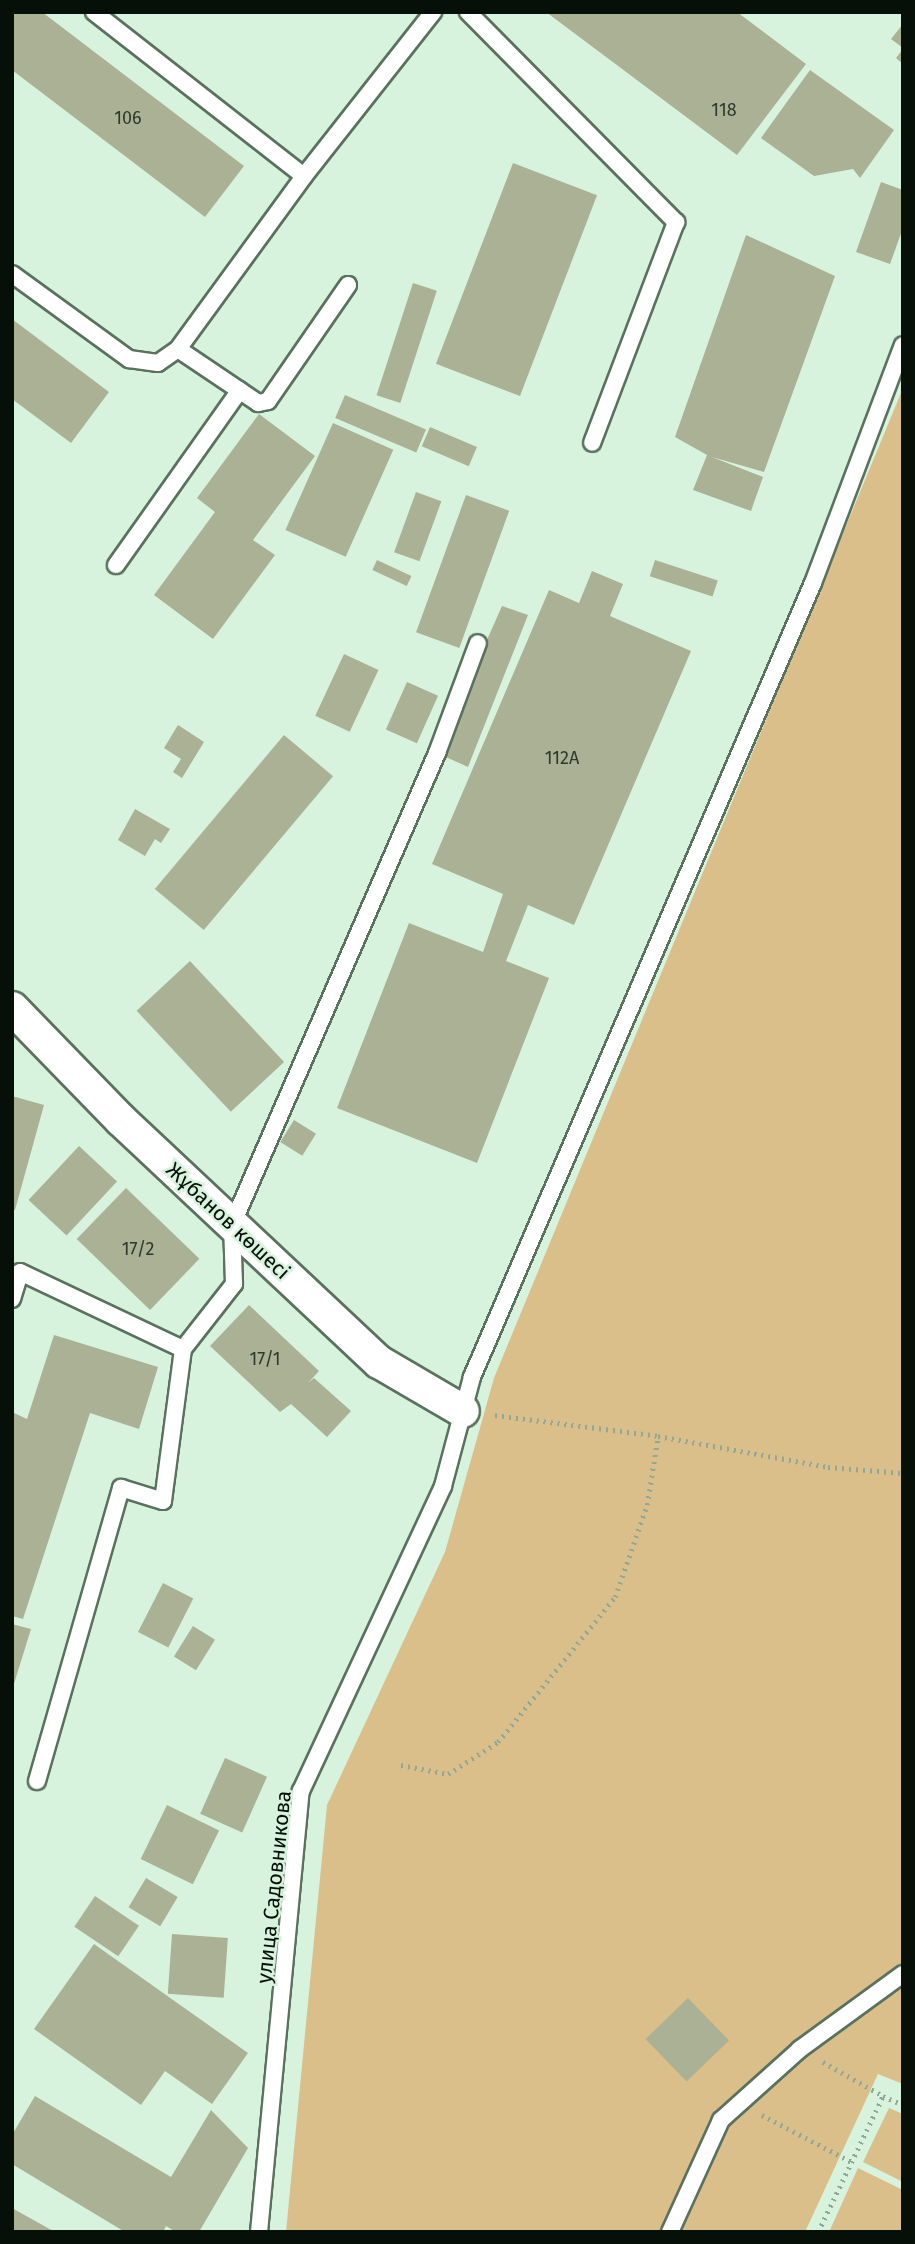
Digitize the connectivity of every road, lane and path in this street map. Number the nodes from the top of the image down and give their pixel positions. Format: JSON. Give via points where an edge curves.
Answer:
{"nodes":[{"id":1,"x":94,"y":12,"type":"edge"},
{"id":2,"x":433,"y":12,"type":"edge"},
{"id":3,"x":468,"y":12,"type":"edge"},
{"id":4,"x":304,"y":176,"type":"junction"},
{"id":5,"x":12,"y":274,"type":"edge"},
{"id":6,"x":348,"y":285,"type":"dead end"},
{"id":7,"x":903,"y":345,"type":"edge"},
{"id":8,"x":178,"y":349,"type":"junction"},
{"id":9,"x":240,"y":390,"type":"junction"},
{"id":10,"x":592,"y":443,"type":"dead end"},
{"id":11,"x":116,"y":565,"type":"dead end"},
{"id":12,"x":478,"y":643,"type":"dead end"},
{"id":13,"x":12,"y":1008,"type":"edge"},
{"id":14,"x":232,"y":1225,"type":"junction"},
{"id":15,"x":12,"y":1299,"type":"edge"},
{"id":16,"x":183,"y":1349,"type":"junction"},
{"id":17,"x":463,"y":1411,"type":"junction"},
{"id":18,"x":658,"y":1436,"type":"junction"},
{"id":19,"x":903,"y":1474,"type":"edge"},
{"id":20,"x":401,"y":1765,"type":"dead end"},
{"id":21,"x":37,"y":1781,"type":"dead end"},
{"id":22,"x":903,"y":1974,"type":"edge"},
{"id":23,"x":800,"y":2049,"type":"junction"},
{"id":24,"x":884,"y":2096,"type":"junction"},
{"id":25,"x":740,"y":2103,"type":"junction"},
{"id":26,"x":903,"y":2105,"type":"edge"},
{"id":27,"x":852,"y":2162,"type":"junction"},
{"id":28,"x":260,"y":2232,"type":"edge"},
{"id":29,"x":670,"y":2232,"type":"edge"},
{"id":30,"x":818,"y":2232,"type":"edge"}],
"edges":[{"from":1,"to":4,"type":"lane"},
{"from":2,"to":4,"type":"lane"},
{"from":3,"to":10,"type":"lane","via":[[676,222]]},
{"from":4,"to":8,"type":"lane"},
{"from":5,"to":8,"type":"lane","via":[[128,359],[158,363]]},
{"from":6,"to":9,"type":"lane","via":[[268,401],[258,403]]},
{"from":7,"to":17,"type":"lane","name":"улица Садовникова","via":[[813,583],[472,1377]]},
{"from":8,"to":9,"type":"lane"},
{"from":9,"to":11,"type":"lane"},
{"from":12,"to":14,"type":"lane","via":[[437,753]]},
{"from":13,"to":14,"type":"street","name":"Жұбанов көшесі"},
{"from":14,"to":16,"type":"lane","via":[[234,1284]]},
{"from":14,"to":17,"type":"street","name":"Жұбанов көшесі","via":[[379,1362]]},
{"from":15,"to":16,"type":"lane","via":[[20,1272]]},
{"from":16,"to":21,"type":"lane","via":[[163,1501],[121,1488]]},
{"from":17,"to":18,"type":"path"},
{"from":17,"to":28,"type":"lane","name":"улица Садовникова","via":[[443,1486],[301,1791]]},
{"from":18,"to":19,"type":"path","via":[[828,1466]]},
{"from":18,"to":20,"type":"path","via":[[647,1505],[615,1597],[498,1742],[448,1774]]},
{"from":22,"to":23,"type":"lane"},
{"from":23,"to":24,"type":"path"},
{"from":23,"to":25,"type":"lane"},
{"from":24,"to":26,"type":"path"},
{"from":24,"to":27,"type":"path"},
{"from":25,"to":27,"type":"path"},
{"from":25,"to":29,"type":"lane","via":[[721,2120]]},
{"from":27,"to":30,"type":"path"}]}
